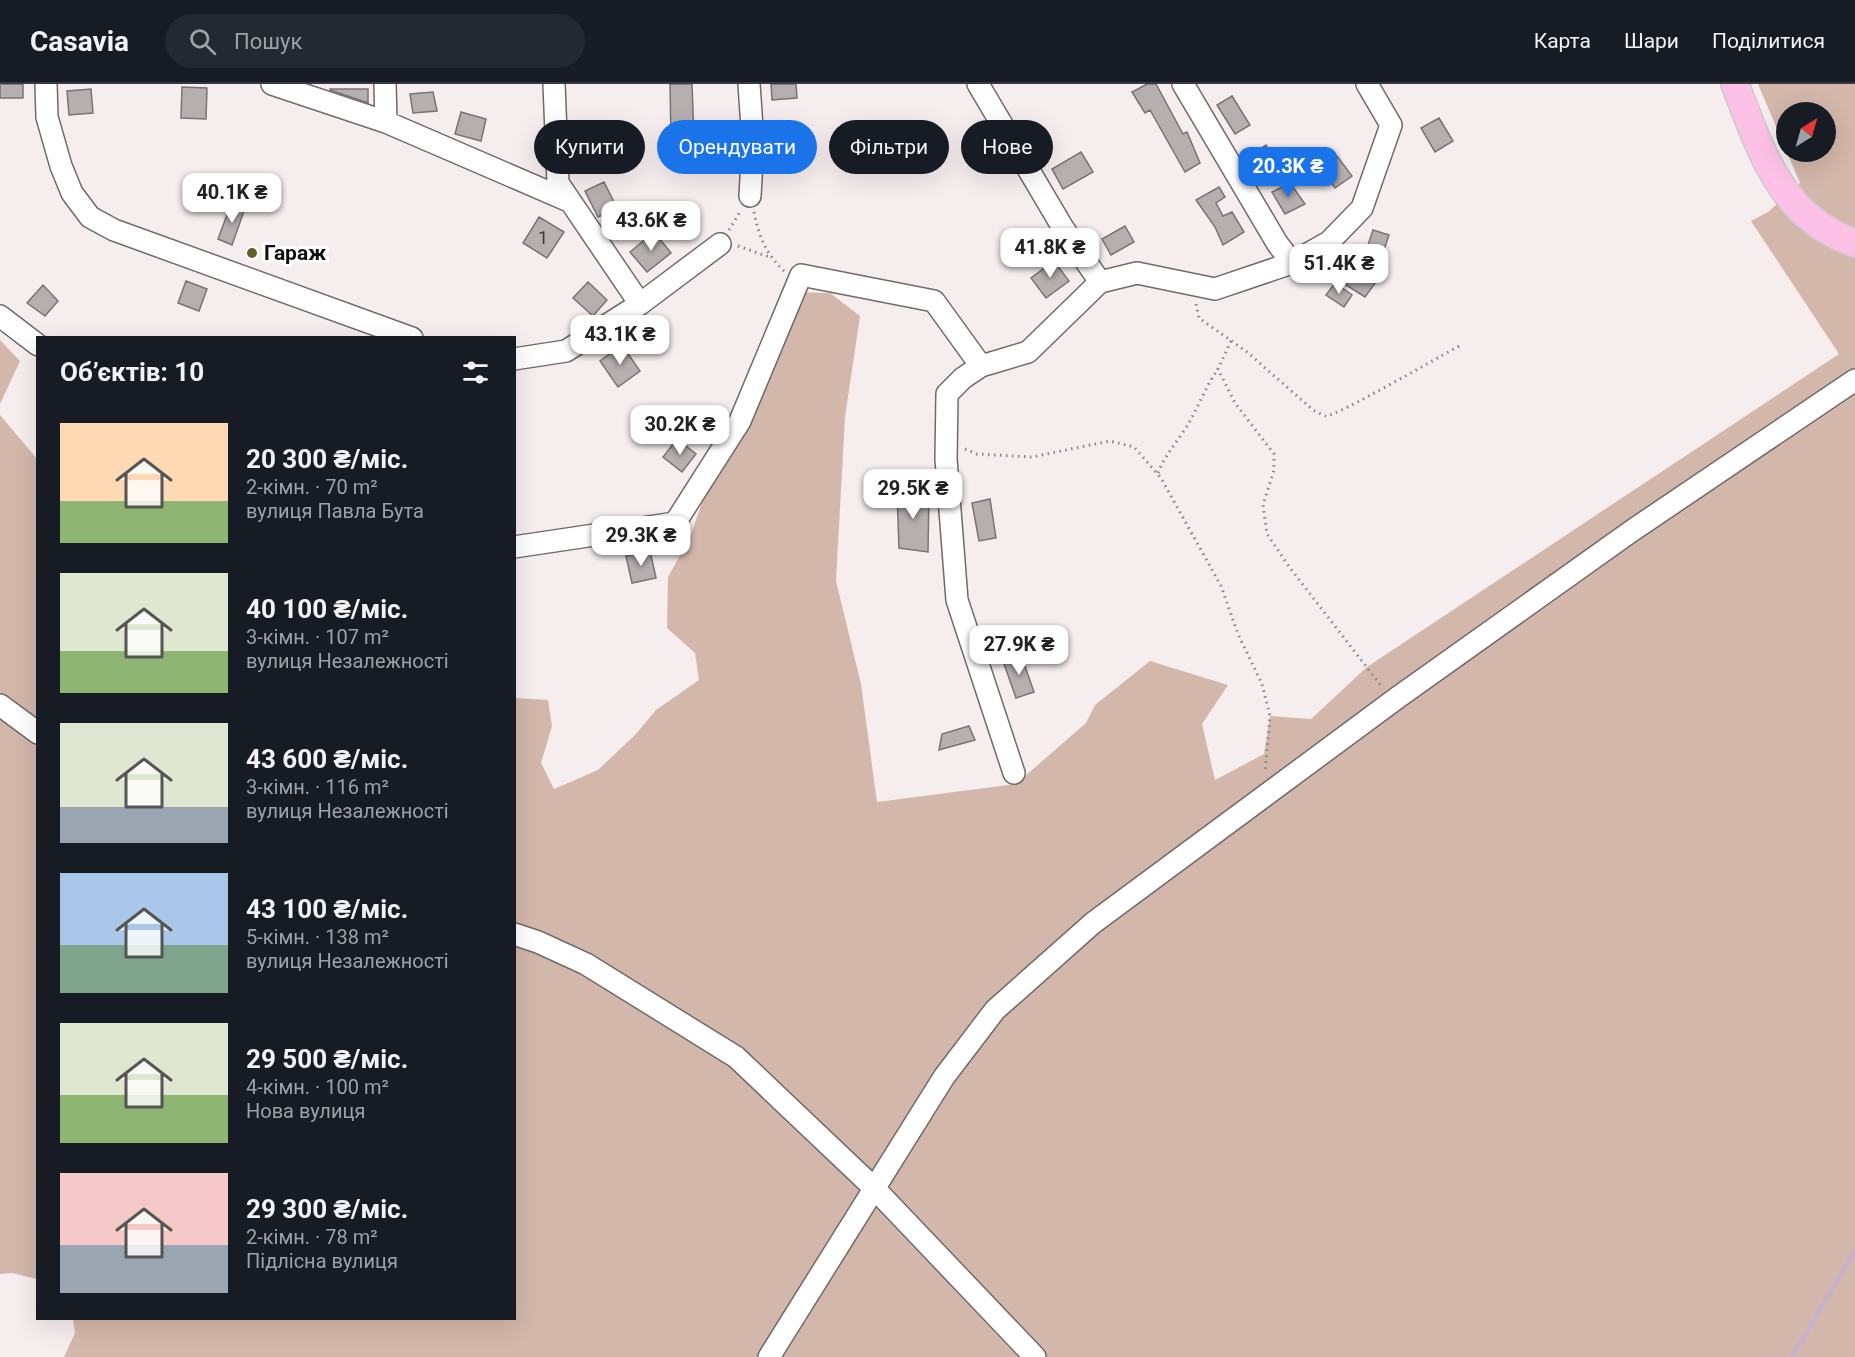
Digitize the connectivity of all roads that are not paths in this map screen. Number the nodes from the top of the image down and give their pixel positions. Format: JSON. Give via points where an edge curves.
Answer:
{"nodes":[{"id":1,"x":46,"y":84,"type":"edge"},
{"id":2,"x":272,"y":84,"type":"edge"},
{"id":3,"x":385,"y":84,"type":"edge"},
{"id":4,"x":554,"y":84,"type":"edge"},
{"id":5,"x":749,"y":84,"type":"edge"},
{"id":6,"x":978,"y":84,"type":"edge"},
{"id":7,"x":1183,"y":84,"type":"edge"},
{"id":8,"x":1366,"y":84,"type":"edge"},
{"id":9,"x":1735,"y":84,"type":"edge"},
{"id":10,"x":386,"y":122,"type":"junction"},
{"id":11,"x":750,"y":196,"type":"road end"},
{"id":12,"x":569,"y":201,"type":"junction"},
{"id":13,"x":1855,"y":243,"type":"edge"},
{"id":14,"x":720,"y":244,"type":"road end"},
{"id":15,"x":1292,"y":263,"type":"junction"},
{"id":16,"x":1100,"y":282,"type":"junction"},
{"id":17,"x":640,"y":304,"type":"junction"},
{"id":18,"x":0,"y":316,"type":"edge"},
{"id":19,"x":406,"y":336,"type":"edge"},
{"id":20,"x":36,"y":343,"type":"edge"},
{"id":21,"x":516,"y":359,"type":"edge"},
{"id":22,"x":981,"y":366,"type":"junction"},
{"id":23,"x":1855,"y":380,"type":"edge"},
{"id":24,"x":516,"y":547,"type":"edge"},
{"id":25,"x":0,"y":705,"type":"edge"},
{"id":26,"x":36,"y":732,"type":"edge"},
{"id":27,"x":1014,"y":773,"type":"dead end"},
{"id":28,"x":516,"y":935,"type":"edge"},
{"id":29,"x":874,"y":1188,"type":"junction"},
{"id":30,"x":769,"y":1357,"type":"edge"},
{"id":31,"x":1035,"y":1357,"type":"edge"}],
"edges":[{"from":1,"to":19,"type":"street","via":[[47,117],[61,166],[72,193],[90,217],[114,230]]},
{"from":2,"to":10,"type":"street"},
{"from":3,"to":10,"type":"street"},
{"from":4,"to":12,"type":"street","via":[[558,183]]},
{"from":5,"to":11,"type":"street","via":[[753,142]]},
{"from":6,"to":16,"type":"street","via":[[1063,228]]},
{"from":7,"to":15,"type":"street"},
{"from":8,"to":15,"type":"street","via":[[1391,125],[1362,208],[1329,242]]},
{"from":9,"to":13,"type":"main road","via":[[1754,132],[1790,201],[1813,221]]},
{"from":10,"to":12,"type":"street"},
{"from":12,"to":17,"type":"street"},
{"from":14,"to":17,"type":"street"},
{"from":15,"to":16,"type":"street","via":[[1215,289],[1137,273]]},
{"from":16,"to":22,"type":"street","via":[[1028,352]]},
{"from":17,"to":21,"type":"street","via":[[566,351]]},
{"from":18,"to":20,"type":"street"},
{"from":22,"to":24,"type":"street","via":[[934,301],[801,275],[740,421],[675,523]]},
{"from":22,"to":27,"type":"street","via":[[947,394],[946,442],[957,600]]},
{"from":23,"to":29,"type":"street","via":[[1393,701],[1093,923],[995,1010],[944,1077]]},
{"from":25,"to":26,"type":"street"},
{"from":28,"to":29,"type":"street","via":[[586,964],[736,1058]]},
{"from":29,"to":30,"type":"street"},
{"from":29,"to":31,"type":"street"}]}
